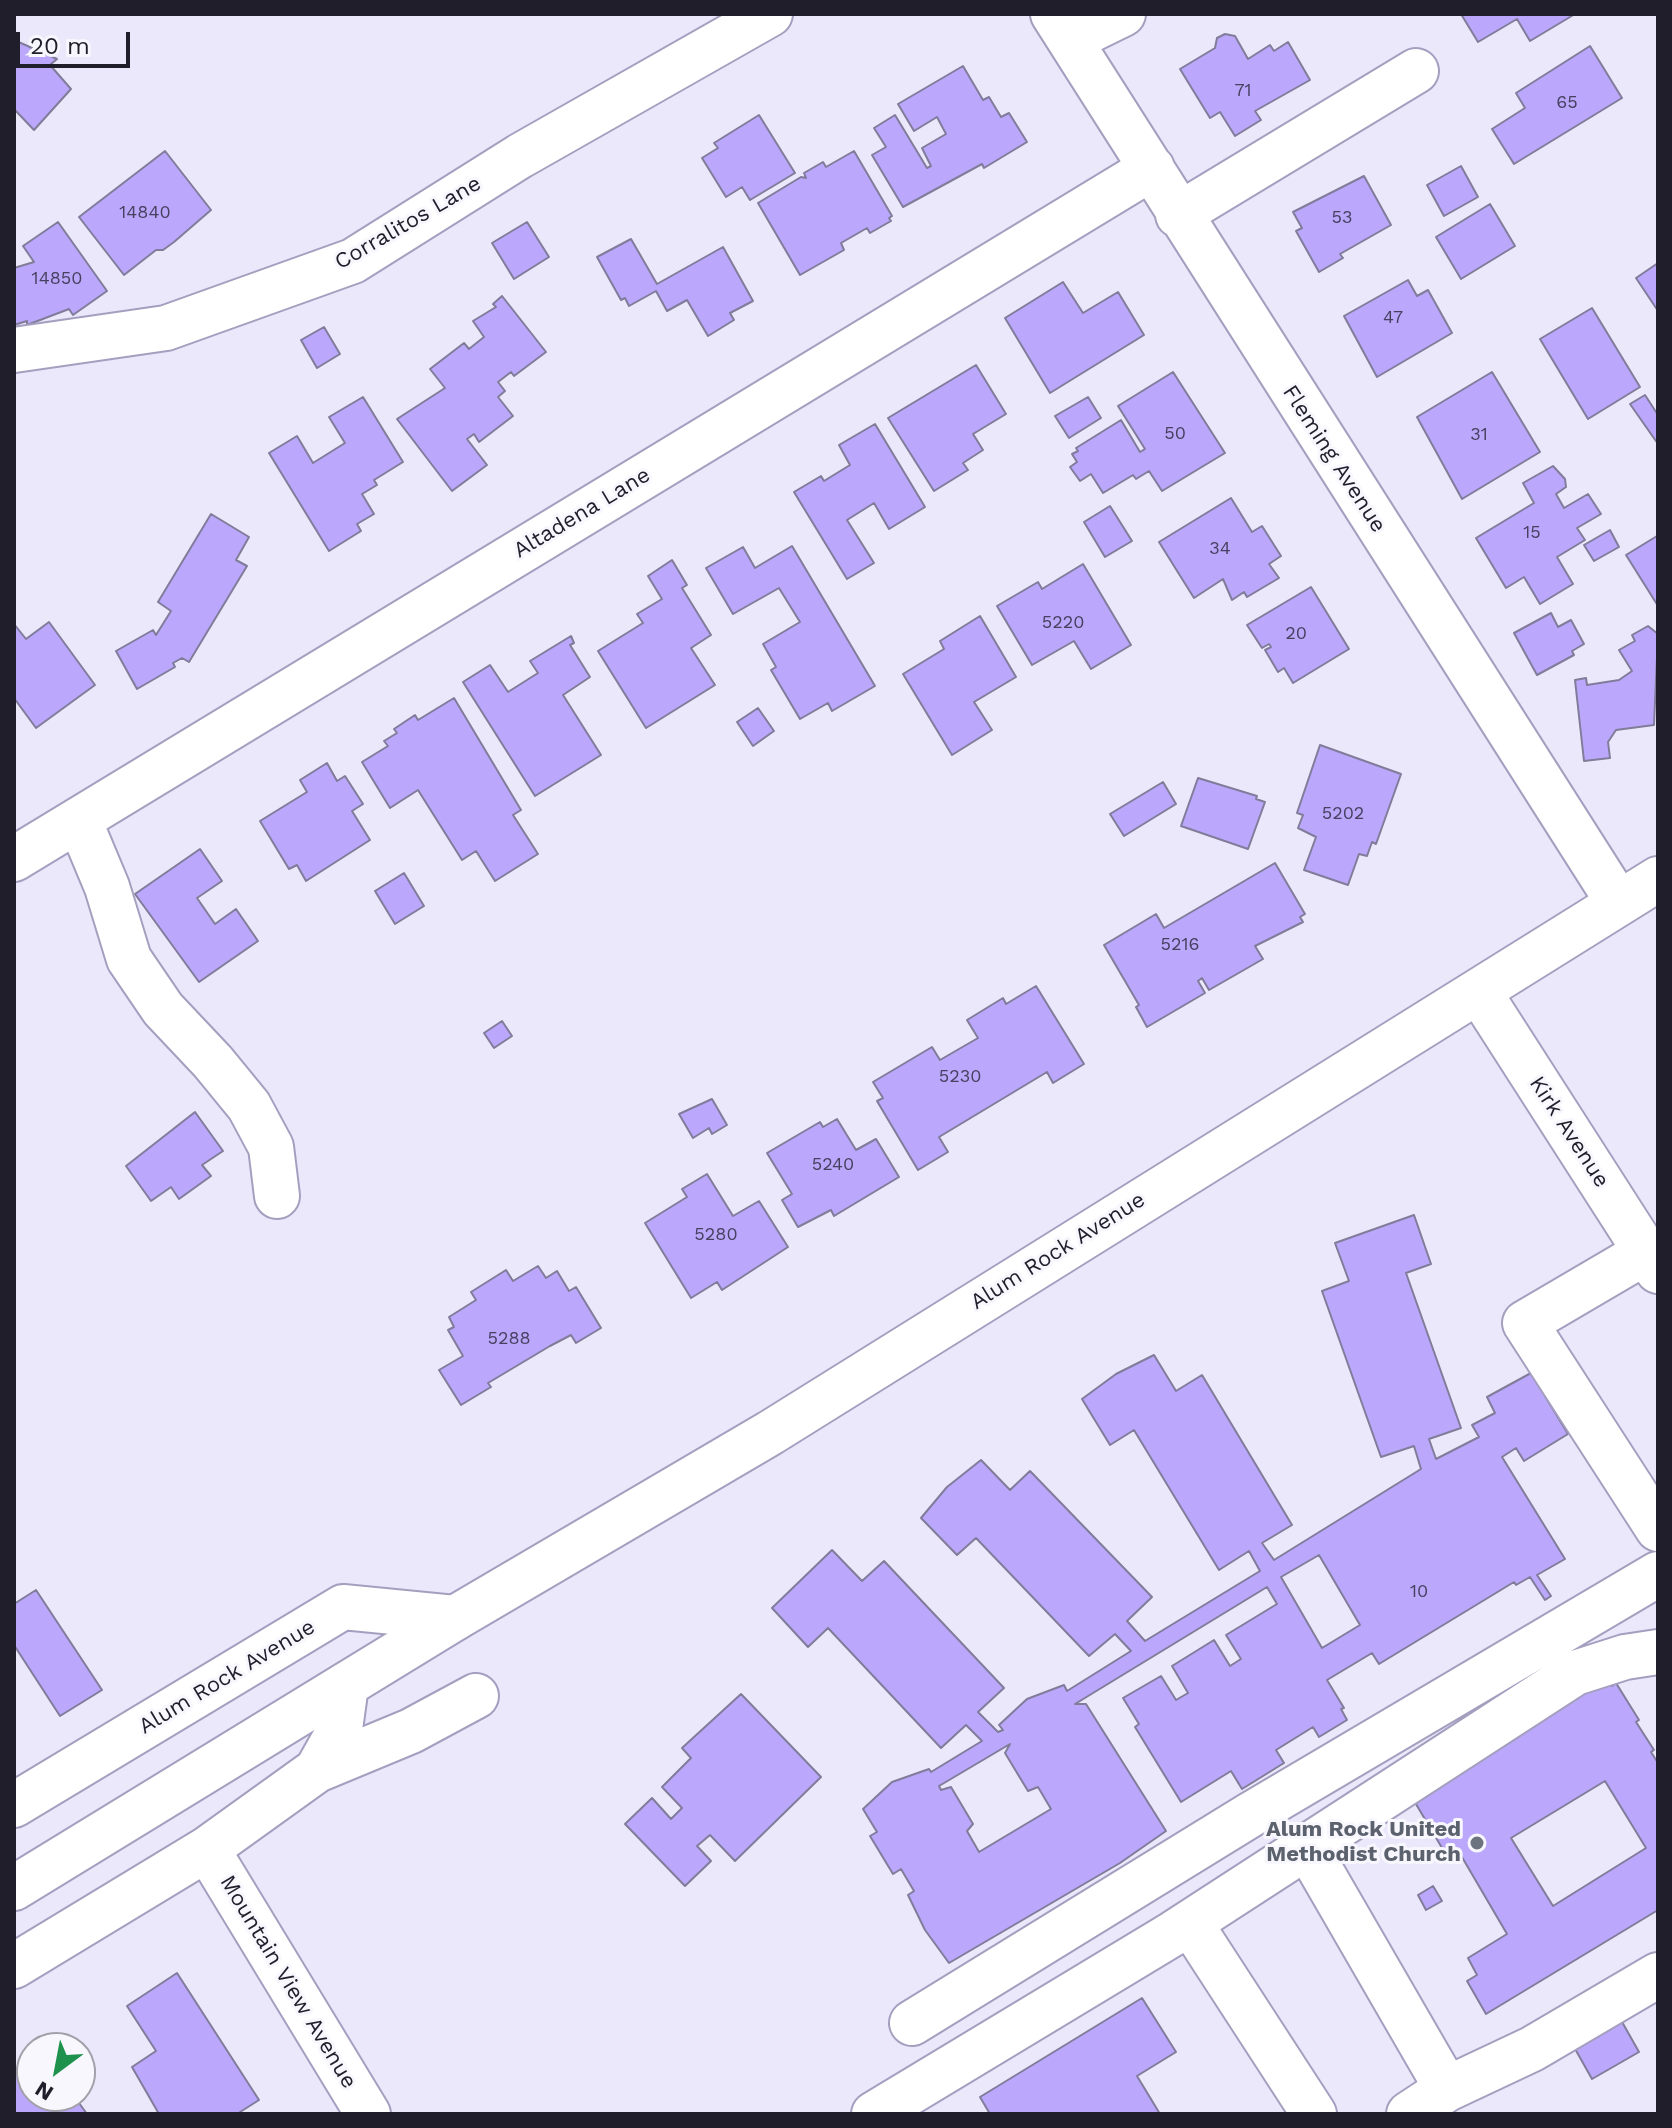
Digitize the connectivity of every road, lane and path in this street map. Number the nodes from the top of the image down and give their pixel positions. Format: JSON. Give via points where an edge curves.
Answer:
{"nodes":[{"id":1,"x":770,"y":14,"type":"edge"},
{"id":2,"x":1123,"y":14,"type":"edge"},
{"id":3,"x":1062,"y":27,"type":"edge"},
{"id":4,"x":1416,"y":71,"type":"dead end"},
{"id":5,"x":1152,"y":168,"type":"junction"},
{"id":6,"x":1178,"y":215,"type":"junction"},
{"id":7,"x":14,"y":350,"type":"edge"},
{"id":8,"x":79,"y":820,"type":"junction"},
{"id":9,"x":14,"y":859,"type":"edge"},
{"id":10,"x":1658,"y":879,"type":"edge"},
{"id":11,"x":1618,"y":902,"type":"junction"},
{"id":12,"x":1479,"y":992,"type":"junction"},
{"id":13,"x":277,"y":1196,"type":"dead end"},
{"id":14,"x":1652,"y":1262,"type":"edge"},
{"id":15,"x":1658,"y":1529,"type":"edge"},
{"id":16,"x":1658,"y":1574,"type":"edge"},
{"id":17,"x":455,"y":1618,"type":"junction"},
{"id":18,"x":1658,"y":1652,"type":"edge"},
{"id":19,"x":346,"y":1685,"type":"junction"},
{"id":20,"x":476,"y":1696,"type":"dead end"},
{"id":21,"x":317,"y":1770,"type":"junction"},
{"id":22,"x":14,"y":1805,"type":"edge"},
{"id":23,"x":1307,"y":1847,"type":"junction"},
{"id":24,"x":207,"y":1849,"type":"junction"},
{"id":25,"x":14,"y":1888,"type":"edge"},
{"id":26,"x":1190,"y":1923,"type":"junction"},
{"id":27,"x":14,"y":1966,"type":"edge"},
{"id":28,"x":1658,"y":1975,"type":"edge"},
{"id":29,"x":912,"y":2023,"type":"dead end"},
{"id":30,"x":1447,"y":2089,"type":"junction"},
{"id":31,"x":929,"y":2100,"type":"edge"},
{"id":32,"x":368,"y":2114,"type":"edge"},
{"id":33,"x":874,"y":2114,"type":"edge"},
{"id":34,"x":1314,"y":2114,"type":"edge"},
{"id":35,"x":1409,"y":2114,"type":"edge"}],
"edges":[{"from":1,"to":7,"type":"street","name":"Corralitos Lane","via":[[520,156],[353,261],[166,328]]},
{"from":2,"to":3,"type":"street"},
{"from":3,"to":5,"type":"street","name":"Fleming Avenue"},
{"from":4,"to":6,"type":"street"},
{"from":5,"to":6,"type":"street","name":"Fleming Avenue"},
{"from":5,"to":8,"type":"street","name":"Altadena Lane"},
{"from":6,"to":11,"type":"street","name":"Fleming Avenue"},
{"from":8,"to":9,"type":"street","name":"Altadena Lane"},
{"from":8,"to":13,"type":"street","via":[[129,959],[163,1009],[249,1106],[271,1147]]},
{"from":10,"to":11,"type":"street","name":"Alum Rock Avenue"},
{"from":11,"to":12,"type":"street","name":"Alum Rock Avenue"},
{"from":12,"to":14,"type":"street","name":"Kirk Avenue"},
{"from":12,"to":17,"type":"street","name":"Alum Rock Avenue","via":[[770,1433]]},
{"from":14,"to":15,"type":"street","via":[[1525,1323]]},
{"from":16,"to":29,"type":"street"},
{"from":17,"to":19,"type":"street","name":"Alum Rock Avenue"},
{"from":17,"to":22,"type":"street","name":"Alum Rock Avenue","via":[[343,1607]]},
{"from":18,"to":23,"type":"street","via":[[1575,1673]]},
{"from":19,"to":21,"type":"street","via":[[340,1729]]},
{"from":19,"to":25,"type":"street","name":"Alum Rock Avenue"},
{"from":20,"to":21,"type":"street","via":[[411,1731]]},
{"from":21,"to":24,"type":"street"},
{"from":23,"to":26,"type":"street"},
{"from":23,"to":30,"type":"street"},
{"from":24,"to":27,"type":"street"},
{"from":24,"to":32,"type":"street","name":"Mountain View Avenue"},
{"from":26,"to":31,"type":"street"},
{"from":26,"to":34,"type":"street"},
{"from":28,"to":30,"type":"street","via":[[1532,2049]]},
{"from":30,"to":35,"type":"street"},
{"from":31,"to":33,"type":"street"}]}
